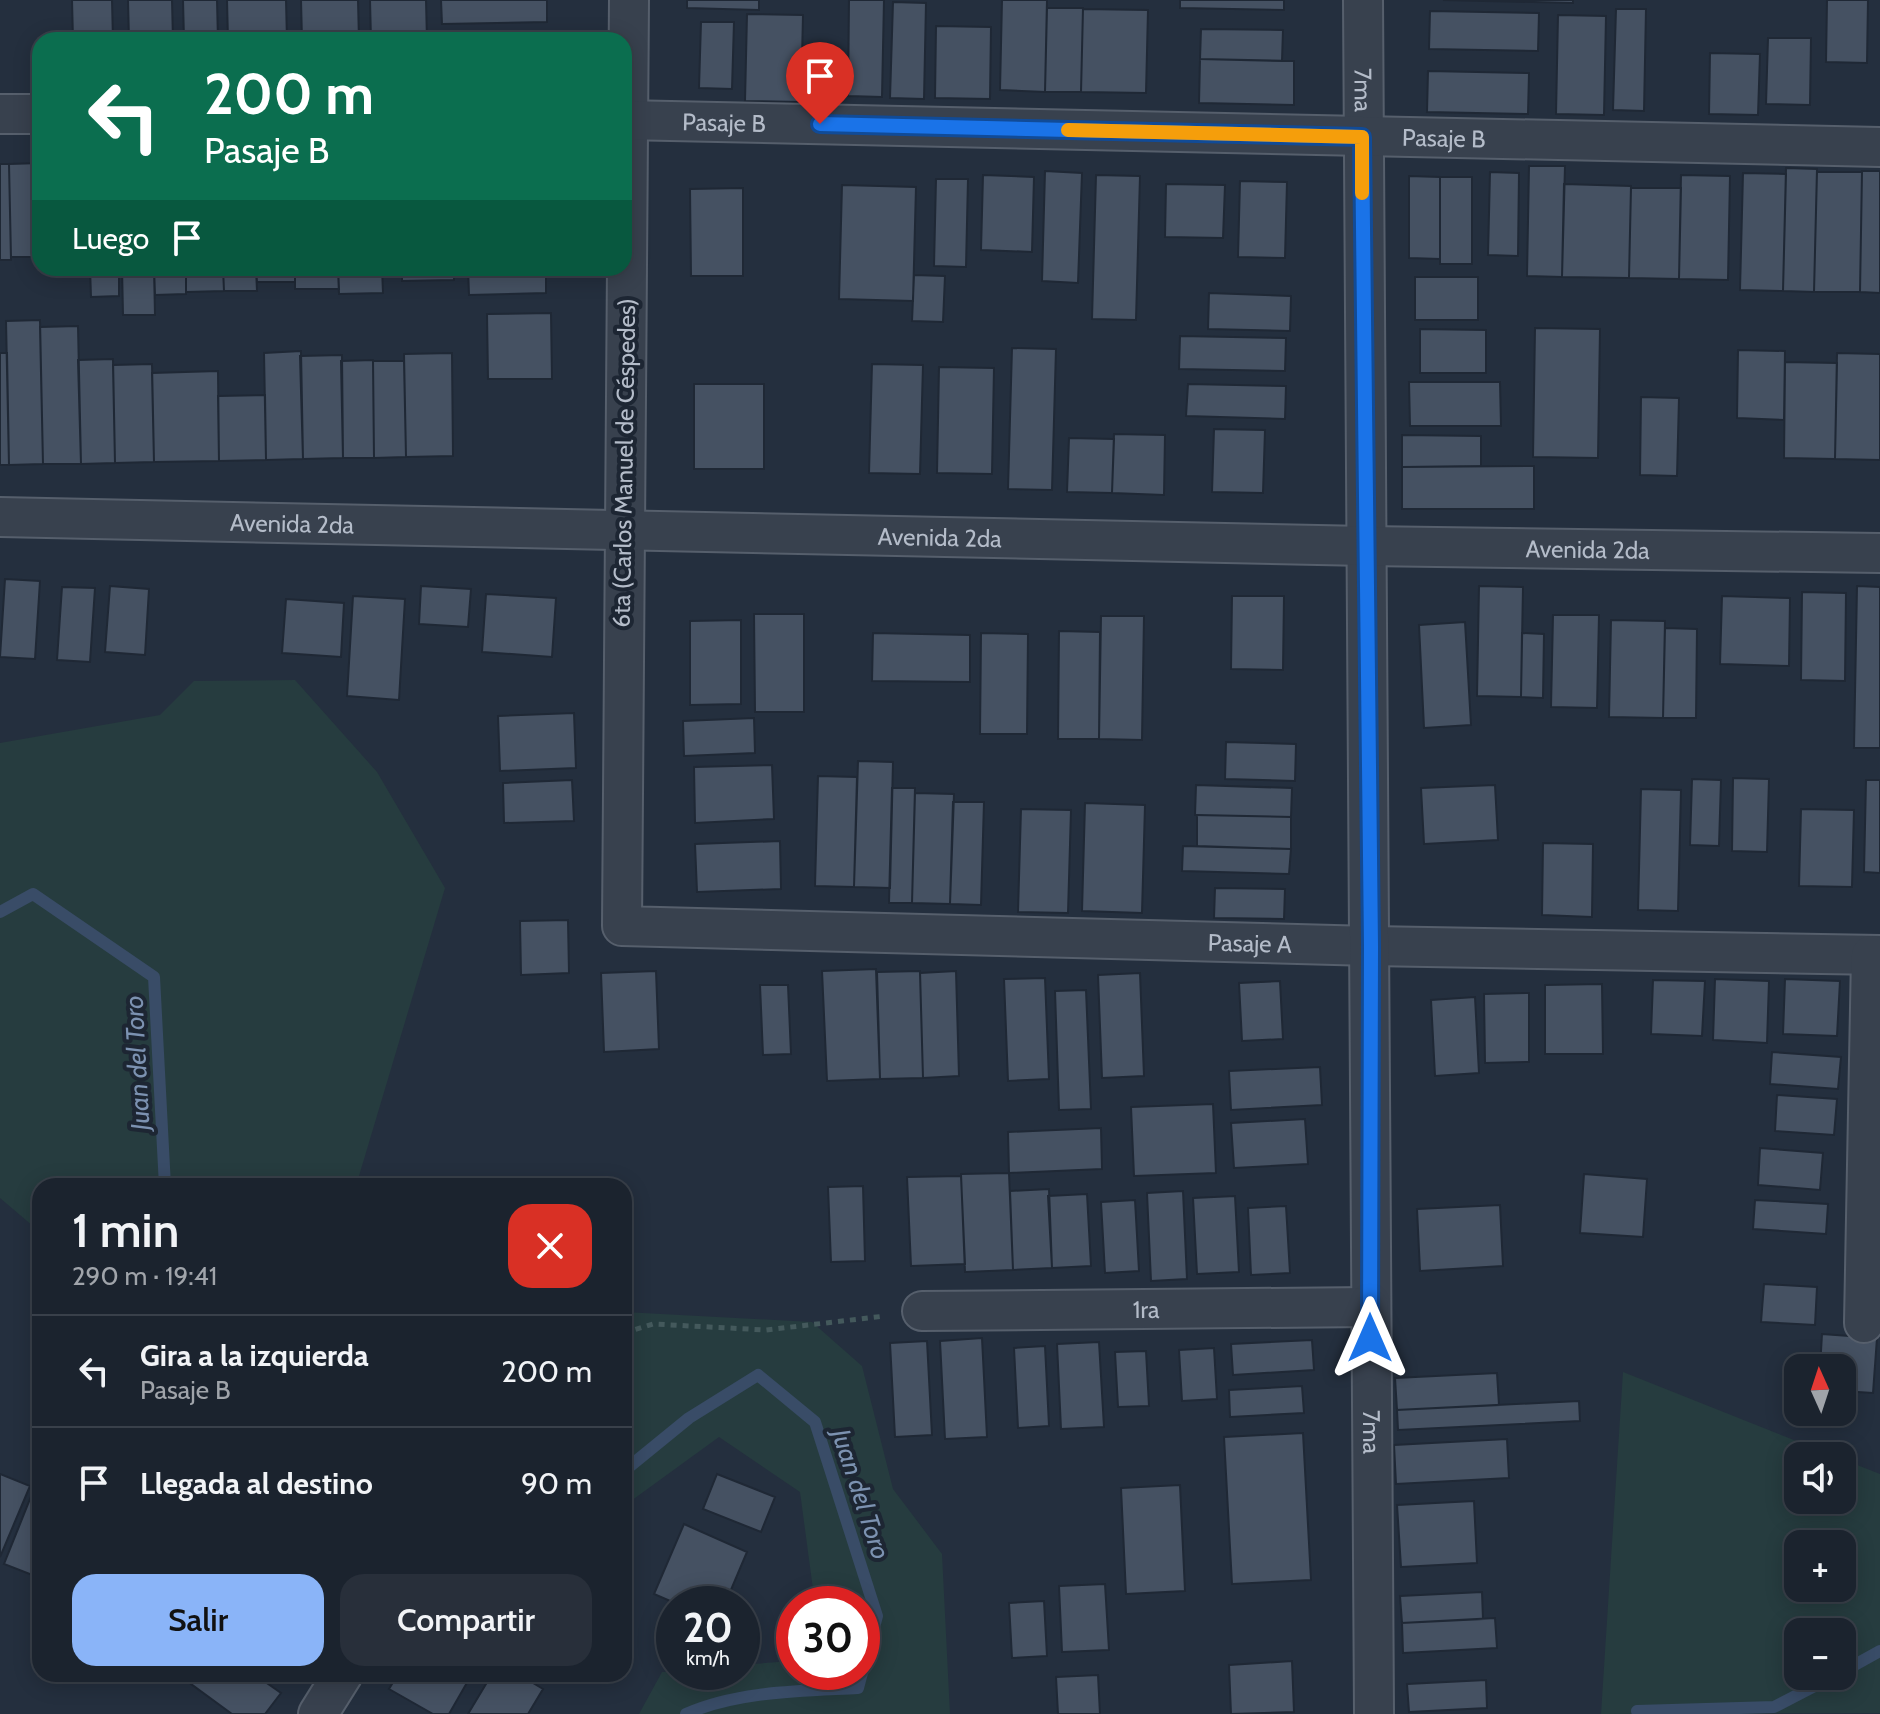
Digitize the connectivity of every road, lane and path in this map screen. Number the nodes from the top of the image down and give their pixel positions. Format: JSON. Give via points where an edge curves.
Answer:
{"nodes":[{"id":1,"x":629,"y":0,"type":"edge"},
{"id":2,"x":1363,"y":0,"type":"edge"},
{"id":3,"x":628,"y":32,"type":"edge"},
{"id":4,"x":0,"y":114,"type":"edge"},
{"id":5,"x":32,"y":114,"type":"edge"},
{"id":6,"x":632,"y":120,"type":"edge"},
{"id":7,"x":1362,"y":137,"type":"junction"},
{"id":8,"x":1880,"y":147,"type":"edge"},
{"id":9,"x":625,"y":276,"type":"edge"},
{"id":10,"x":0,"y":517,"type":"edge"},
{"id":11,"x":623,"y":529,"type":"junction"},
{"id":12,"x":1366,"y":546,"type":"junction"},
{"id":13,"x":1880,"y":553,"type":"edge"},
{"id":14,"x":622,"y":926,"type":"joint"},
{"id":15,"x":1371,"y":946,"type":"junction"},
{"id":16,"x":1875,"y":955,"type":"edge"},
{"id":17,"x":1369,"y":1307,"type":"junction"},
{"id":18,"x":922,"y":1311,"type":"joint"},
{"id":19,"x":1864,"y":1323,"type":"dead end"},
{"id":20,"x":632,"y":1331,"type":"edge"},
{"id":21,"x":338,"y":1682,"type":"edge"},
{"id":22,"x":318,"y":1714,"type":"edge"},
{"id":23,"x":1374,"y":1714,"type":"edge"}],
"edges":[{"from":1,"to":3,"type":"street","name":"6ta (Carlos Manuel de Céspedes)"},
{"from":2,"to":7,"type":"street","name":"7ma"},
{"from":4,"to":5,"type":"street"},
{"from":6,"to":7,"type":"street","name":"Pasaje B"},
{"from":7,"to":8,"type":"street","name":"Pasaje B"},
{"from":7,"to":12,"type":"street","name":"7ma"},
{"from":9,"to":11,"type":"street","name":"6ta (Carlos Manuel de Céspedes)"},
{"from":10,"to":11,"type":"street","name":"Avenida 2da"},
{"from":11,"to":12,"type":"street","name":"Avenida 2da"},
{"from":11,"to":14,"type":"street","name":"6ta (Carlos Manuel de Céspedes)"},
{"from":12,"to":13,"type":"street","name":"Avenida 2da"},
{"from":12,"to":15,"type":"street","name":"7ma"},
{"from":14,"to":15,"type":"street","name":"Pasaje A"},
{"from":15,"to":16,"type":"street","name":"Pasaje A"},
{"from":15,"to":17,"type":"street","name":"7ma"},
{"from":16,"to":19,"type":"street"},
{"from":17,"to":18,"type":"street","name":"1ra"},
{"from":17,"to":23,"type":"street","name":"7ma"},
{"from":18,"to":20,"type":"path","via":[[766,1330],[653,1324]]},
{"from":21,"to":22,"type":"street"}]}
